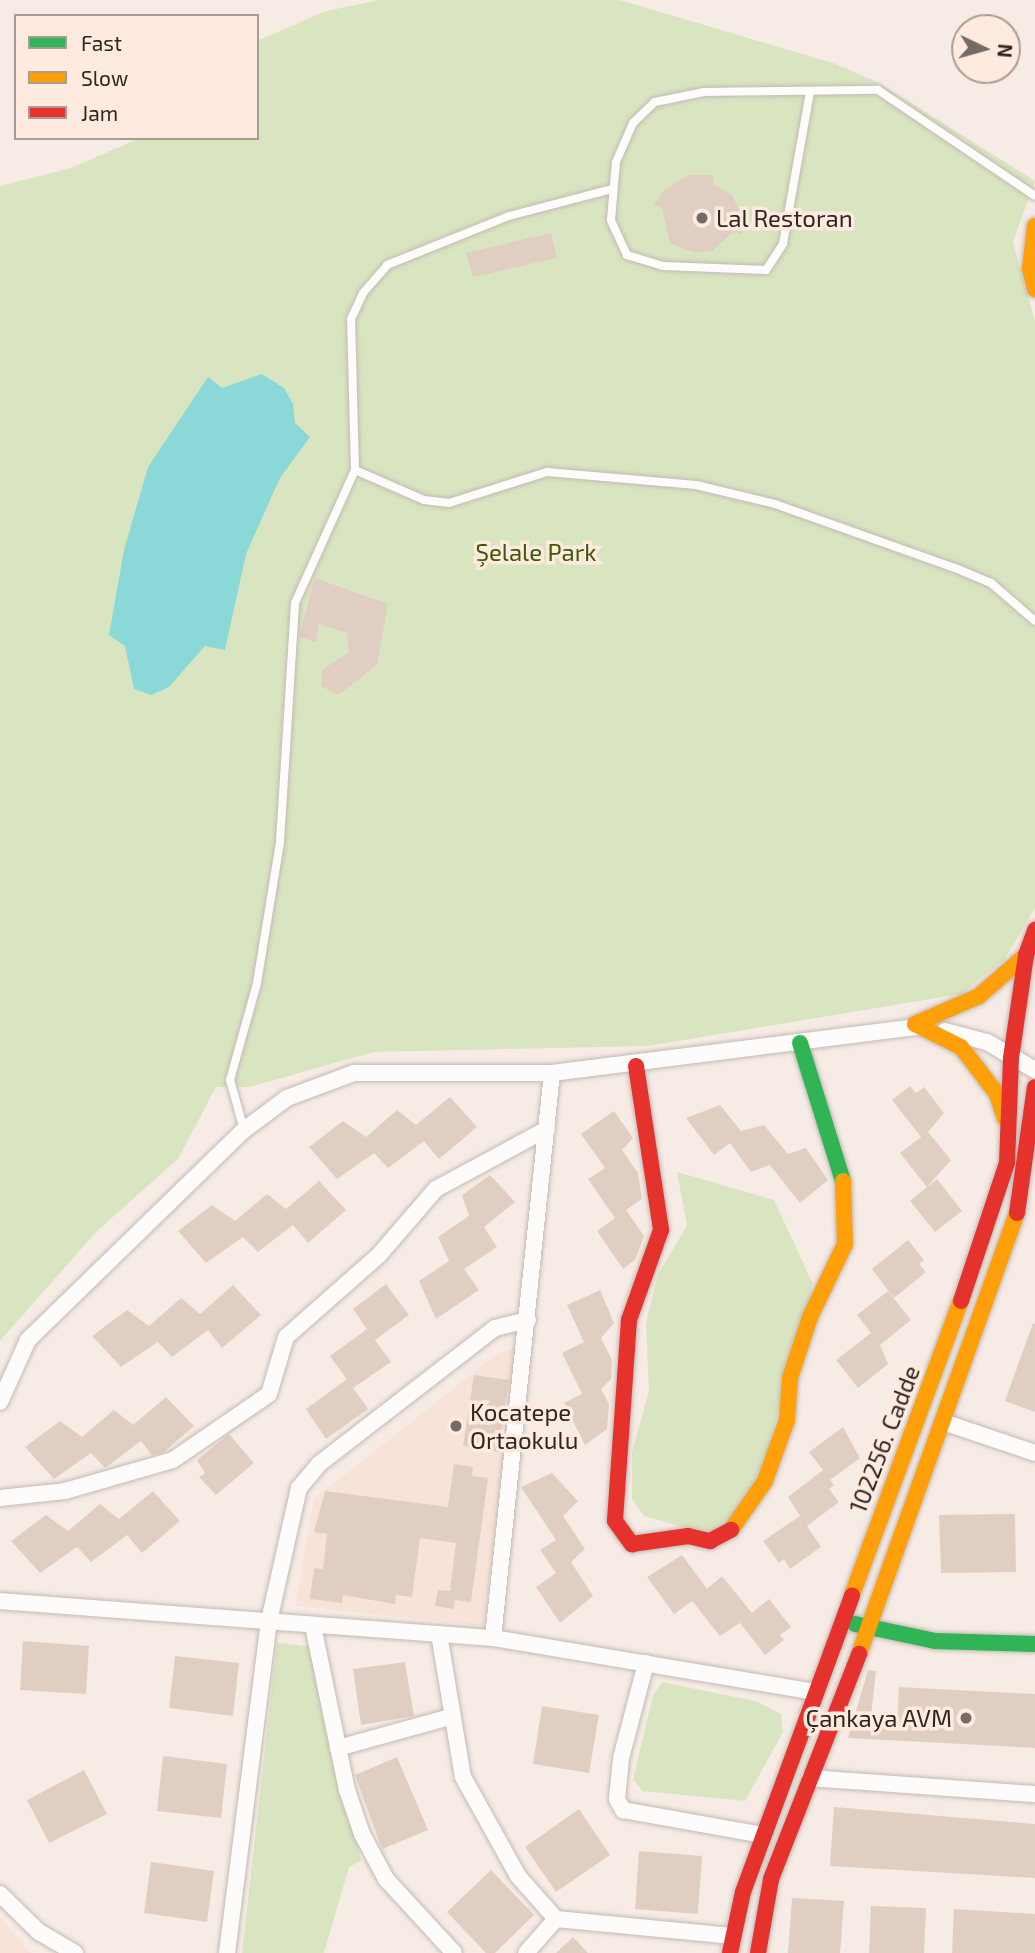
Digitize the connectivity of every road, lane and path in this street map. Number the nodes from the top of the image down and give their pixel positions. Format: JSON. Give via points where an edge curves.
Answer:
{"nodes":[{"id":1,"x":810,"y":92,"type":"junction"},
{"id":2,"x":612,"y":189,"type":"junction"},
{"id":3,"x":1035,"y":196,"type":"edge"},
{"id":4,"x":1035,"y":226,"type":"edge"},
{"id":5,"x":1035,"y":289,"type":"edge"},
{"id":6,"x":355,"y":470,"type":"junction"},
{"id":7,"x":1035,"y":621,"type":"edge"},
{"id":8,"x":1035,"y":930,"type":"edge"},
{"id":9,"x":1026,"y":955,"type":"junction"},
{"id":10,"x":915,"y":1024,"type":"junction"},
{"id":11,"x":800,"y":1043,"type":"junction"},
{"id":12,"x":1011,"y":1058,"type":"junction"},
{"id":13,"x":636,"y":1066,"type":"junction"},
{"id":14,"x":1035,"y":1070,"type":"edge"},
{"id":15,"x":552,"y":1073,"type":"junction"},
{"id":16,"x":1035,"y":1087,"type":"edge"},
{"id":17,"x":547,"y":1129,"type":"junction"},
{"id":18,"x":1008,"y":1129,"type":"junction"},
{"id":19,"x":244,"y":1130,"type":"junction"},
{"id":20,"x":527,"y":1320,"type":"junction"},
{"id":21,"x":0,"y":1402,"type":"edge"},
{"id":22,"x":943,"y":1422,"type":"junction"},
{"id":23,"x":1035,"y":1453,"type":"edge"},
{"id":24,"x":0,"y":1498,"type":"edge"},
{"id":25,"x":0,"y":1601,"type":"edge"},
{"id":26,"x":269,"y":1621,"type":"junction"},
{"id":27,"x":840,"y":1621,"type":"junction"},
{"id":28,"x":313,"y":1626,"type":"junction"},
{"id":29,"x":869,"y":1628,"type":"junction"},
{"id":30,"x":439,"y":1634,"type":"junction"},
{"id":31,"x":493,"y":1638,"type":"junction"},
{"id":32,"x":1035,"y":1644,"type":"edge"},
{"id":33,"x":646,"y":1663,"type":"junction"},
{"id":34,"x":816,"y":1692,"type":"junction"},
{"id":35,"x":450,"y":1717,"type":"junction"},
{"id":36,"x":338,"y":1748,"type":"junction"},
{"id":37,"x":810,"y":1778,"type":"junction"},
{"id":38,"x":1035,"y":1794,"type":"edge"},
{"id":39,"x":763,"y":1835,"type":"junction"},
{"id":40,"x":0,"y":1894,"type":"edge"},
{"id":41,"x":556,"y":1919,"type":"junction"},
{"id":42,"x":730,"y":1945,"type":"edge"},
{"id":43,"x":71,"y":1953,"type":"edge"},
{"id":44,"x":227,"y":1953,"type":"edge"},
{"id":45,"x":454,"y":1953,"type":"edge"},
{"id":46,"x":526,"y":1953,"type":"edge"},
{"id":47,"x":758,"y":1953,"type":"edge"}],
"edges":[{"from":1,"to":2,"type":"lane","via":[[704,92],[655,102],[633,123],[616,162]]},
{"from":1,"to":2,"type":"lane","via":[[783,244],[766,270],[663,266],[627,255],[611,220]]},
{"from":1,"to":3,"type":"lane","via":[[878,90]]},
{"from":2,"to":6,"type":"lane","via":[[509,216],[387,265],[363,293],[351,320]]},
{"from":4,"to":5,"type":"street","via":[[1030,268]]},
{"from":6,"to":7,"type":"lane","via":[[424,500],[449,503],[547,472],[696,485],[775,504],[960,570],[991,583]]},
{"from":6,"to":19,"type":"lane","via":[[295,603],[279,842],[257,983],[230,1080]]},
{"from":8,"to":9,"type":"street","name":"102256. Cadde"},
{"from":9,"to":10,"type":"street","via":[[979,996]]},
{"from":9,"to":12,"type":"street","name":"102256. Cadde"},
{"from":10,"to":11,"type":"street"},
{"from":10,"to":12,"type":"street","via":[[987,1042]]},
{"from":10,"to":18,"type":"street","via":[[961,1047],[997,1094]]},
{"from":11,"to":13,"type":"street"},
{"from":11,"to":13,"type":"street","via":[[843,1180],[845,1244],[810,1317],[790,1378],[787,1420],[765,1481],[738,1527],[710,1541],[678,1537],[632,1544],[615,1521],[629,1320],[661,1230]]},
{"from":12,"to":14,"type":"street"},
{"from":12,"to":18,"type":"street","name":"102256. Cadde"},
{"from":13,"to":15,"type":"street","via":[[620,1062]]},
{"from":15,"to":17,"type":"street"},
{"from":15,"to":19,"type":"street","via":[[354,1073],[287,1098]]},
{"from":16,"to":22,"type":"street","name":"102256. Cadde","via":[[1023,1195]]},
{"from":17,"to":20,"type":"street"},
{"from":17,"to":24,"type":"street","via":[[436,1189],[379,1255],[286,1337],[269,1394],[173,1461],[65,1491]]},
{"from":18,"to":27,"type":"street","name":"102256. Cadde","via":[[1007,1163],[995,1211]]},
{"from":19,"to":21,"type":"street","via":[[28,1340]]},
{"from":20,"to":26,"type":"street","via":[[495,1328],[313,1472],[299,1488]]},
{"from":20,"to":31,"type":"street"},
{"from":22,"to":23,"type":"street"},
{"from":22,"to":29,"type":"street","name":"102256. Cadde"},
{"from":25,"to":26,"type":"street"},
{"from":26,"to":28,"type":"street"},
{"from":26,"to":44,"type":"street"},
{"from":27,"to":29,"type":"street"},
{"from":27,"to":34,"type":"street","name":"102256. Cadde"},
{"from":28,"to":30,"type":"street"},
{"from":28,"to":36,"type":"street"},
{"from":29,"to":32,"type":"street","via":[[935,1641]]},
{"from":29,"to":37,"type":"street","name":"102256. Cadde"},
{"from":30,"to":31,"type":"street"},
{"from":30,"to":35,"type":"street"},
{"from":31,"to":33,"type":"street"},
{"from":33,"to":34,"type":"street"},
{"from":33,"to":39,"type":"street","via":[[621,1758],[617,1799],[623,1810]]},
{"from":34,"to":39,"type":"street","name":"102256. Cadde"},
{"from":35,"to":36,"type":"street"},
{"from":35,"to":41,"type":"street","via":[[463,1777],[497,1842]]},
{"from":36,"to":45,"type":"street","via":[[362,1834],[386,1879],[433,1936]]},
{"from":37,"to":38,"type":"street"},
{"from":37,"to":47,"type":"street","name":"102256. Cadde","via":[[772,1879]]},
{"from":39,"to":42,"type":"street","name":"102256. Cadde"},
{"from":40,"to":43,"type":"street"},
{"from":41,"to":42,"type":"street"},
{"from":41,"to":46,"type":"street"}]}
